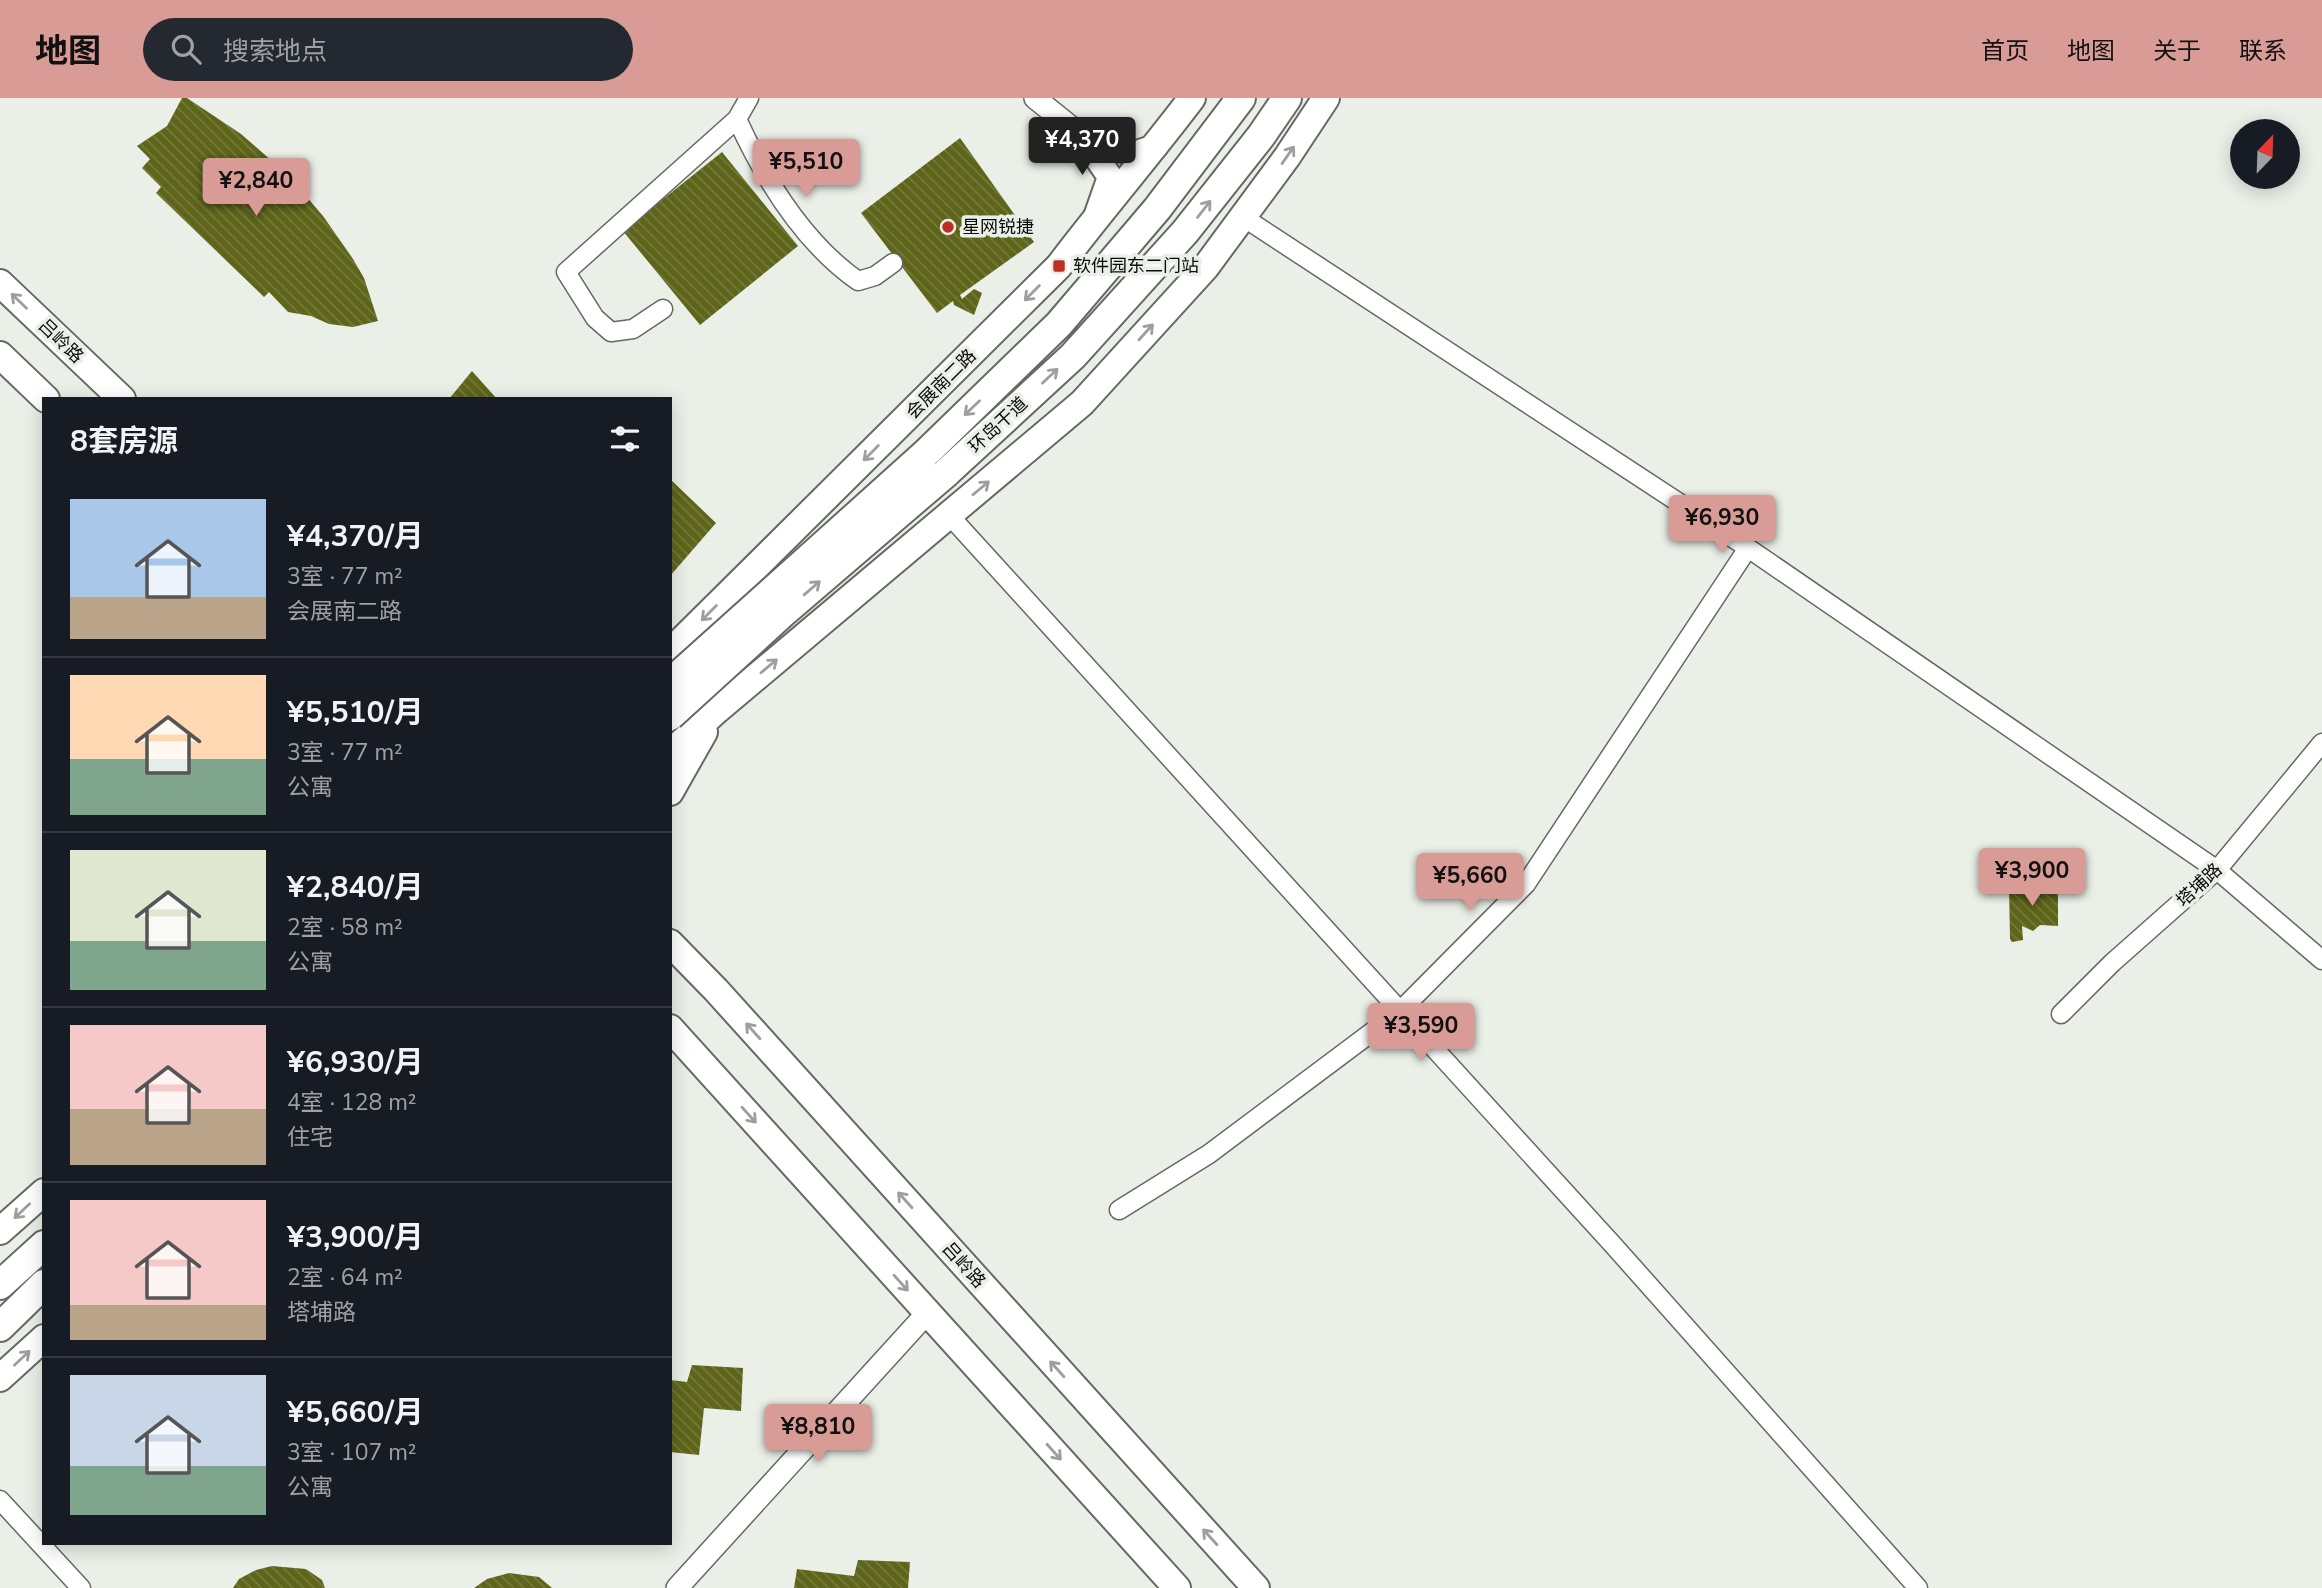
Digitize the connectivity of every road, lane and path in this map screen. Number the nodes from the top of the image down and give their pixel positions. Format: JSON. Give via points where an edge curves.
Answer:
{"nodes":[{"id":1,"x":749,"y":98,"type":"edge"},
{"id":2,"x":1035,"y":98,"type":"edge"},
{"id":3,"x":1192,"y":98,"type":"edge"},
{"id":4,"x":1241,"y":98,"type":"edge"},
{"id":5,"x":1287,"y":98,"type":"edge"},
{"id":6,"x":1326,"y":98,"type":"edge"},
{"id":7,"x":737,"y":119,"type":"junction"},
{"id":8,"x":1081,"y":135,"type":"junction"},
{"id":9,"x":1155,"y":147,"type":"junction"},
{"id":10,"x":1243,"y":217,"type":"junction"},
{"id":11,"x":1096,"y":218,"type":"junction"},
{"id":12,"x":893,"y":263,"type":"dead end"},
{"id":13,"x":0,"y":283,"type":"edge"},
{"id":14,"x":663,"y":309,"type":"dead end"},
{"id":15,"x":0,"y":355,"type":"edge"},
{"id":16,"x":44,"y":397,"type":"edge"},
{"id":17,"x":120,"y":397,"type":"edge"},
{"id":18,"x":949,"y":515,"type":"junction"},
{"id":19,"x":1748,"y":548,"type":"junction"},
{"id":20,"x":672,"y":650,"type":"edge"},
{"id":21,"x":672,"y":669,"type":"edge"},
{"id":22,"x":672,"y":681,"type":"edge"},
{"id":23,"x":717,"y":710,"type":"junction"},
{"id":24,"x":672,"y":714,"type":"edge"},
{"id":25,"x":2322,"y":743,"type":"edge"},
{"id":26,"x":672,"y":750,"type":"edge"},
{"id":27,"x":672,"y":789,"type":"edge"},
{"id":28,"x":2217,"y":870,"type":"junction"},
{"id":29,"x":672,"y":926,"type":"edge"},
{"id":30,"x":672,"y":945,"type":"edge"},
{"id":31,"x":2322,"y":960,"type":"edge"},
{"id":32,"x":716,"y":990,"type":"junction"},
{"id":33,"x":1400,"y":1011,"type":"junction"},
{"id":34,"x":2061,"y":1014,"type":"dead end"},
{"id":35,"x":672,"y":1030,"type":"edge"},
{"id":36,"x":42,"y":1194,"type":"edge"},
{"id":37,"x":1119,"y":1210,"type":"dead end"},
{"id":38,"x":0,"y":1231,"type":"edge"},
{"id":39,"x":34,"y":1254,"type":"edge"},
{"id":40,"x":0,"y":1285,"type":"edge"},
{"id":41,"x":41,"y":1287,"type":"edge"},
{"id":42,"x":928,"y":1312,"type":"junction"},
{"id":43,"x":0,"y":1327,"type":"edge"},
{"id":44,"x":42,"y":1340,"type":"edge"},
{"id":45,"x":0,"y":1378,"type":"edge"},
{"id":46,"x":0,"y":1500,"type":"edge"},
{"id":47,"x":81,"y":1588,"type":"edge"},
{"id":48,"x":677,"y":1588,"type":"edge"},
{"id":49,"x":1177,"y":1588,"type":"edge"},
{"id":50,"x":1256,"y":1588,"type":"edge"},
{"id":51,"x":1918,"y":1588,"type":"edge"}],
"edges":[{"from":1,"to":7,"type":"street"},
{"from":2,"to":8,"type":"street"},
{"from":3,"to":9,"type":"main road","name":"会展南二路"},
{"from":4,"to":22,"type":"highway","name":"环岛干道","one_way":true,"bridge":true,"via":[[1157,209],[1059,324],[924,456]]},
{"from":24,"to":5,"type":"highway","name":"环岛干道","one_way":true,"bridge":true,"via":[[1073,356],[1185,232]]},
{"from":10,"to":6,"type":"main road","one_way":true},
{"from":7,"to":12,"type":"street","via":[[770,185],[837,266],[858,281]]},
{"from":7,"to":14,"type":"street","via":[[566,272],[595,318],[611,332],[633,330]]},
{"from":8,"to":9,"type":"main road","via":[[1134,154]]},
{"from":8,"to":11,"type":"main road","via":[[1110,177]]},
{"from":9,"to":11,"type":"main road","name":"会展南二路"},
{"from":18,"to":10,"type":"main road","one_way":true,"via":[[1082,403],[1205,268]]},
{"from":10,"to":19,"type":"street"},
{"from":11,"to":20,"type":"main road","name":"会展南二路","one_way":true,"via":[[1059,266]]},
{"from":17,"to":13,"type":"main road","name":"吕岭路","one_way":true},
{"from":15,"to":16,"type":"main road"},
{"from":23,"to":18,"type":"main road","one_way":true},
{"from":18,"to":33,"type":"street"},
{"from":19,"to":28,"type":"street"},
{"from":19,"to":33,"type":"street","via":[[1526,884]]},
{"from":21,"to":23,"type":"main road"},
{"from":23,"to":26,"type":"main road"},
{"from":23,"to":27,"type":"main road"},
{"from":25,"to":28,"type":"street","name":"塔埔路"},
{"from":28,"to":31,"type":"street"},
{"from":28,"to":34,"type":"street","name":"塔埔路"},
{"from":29,"to":32,"type":"main road"},
{"from":30,"to":32,"type":"main road","name":"吕岭路"},
{"from":50,"to":32,"type":"main road","name":"吕岭路","one_way":true},
{"from":33,"to":37,"type":"street","via":[[1209,1154]]},
{"from":33,"to":51,"type":"street"},
{"from":35,"to":42,"type":"main road","one_way":true},
{"from":36,"to":38,"type":"main road","one_way":true},
{"from":39,"to":40,"type":"highway"},
{"from":41,"to":43,"type":"highway"},
{"from":42,"to":48,"type":"street"},
{"from":42,"to":49,"type":"main road","one_way":true},
{"from":45,"to":44,"type":"main road","one_way":true},
{"from":46,"to":47,"type":"street"}]}
